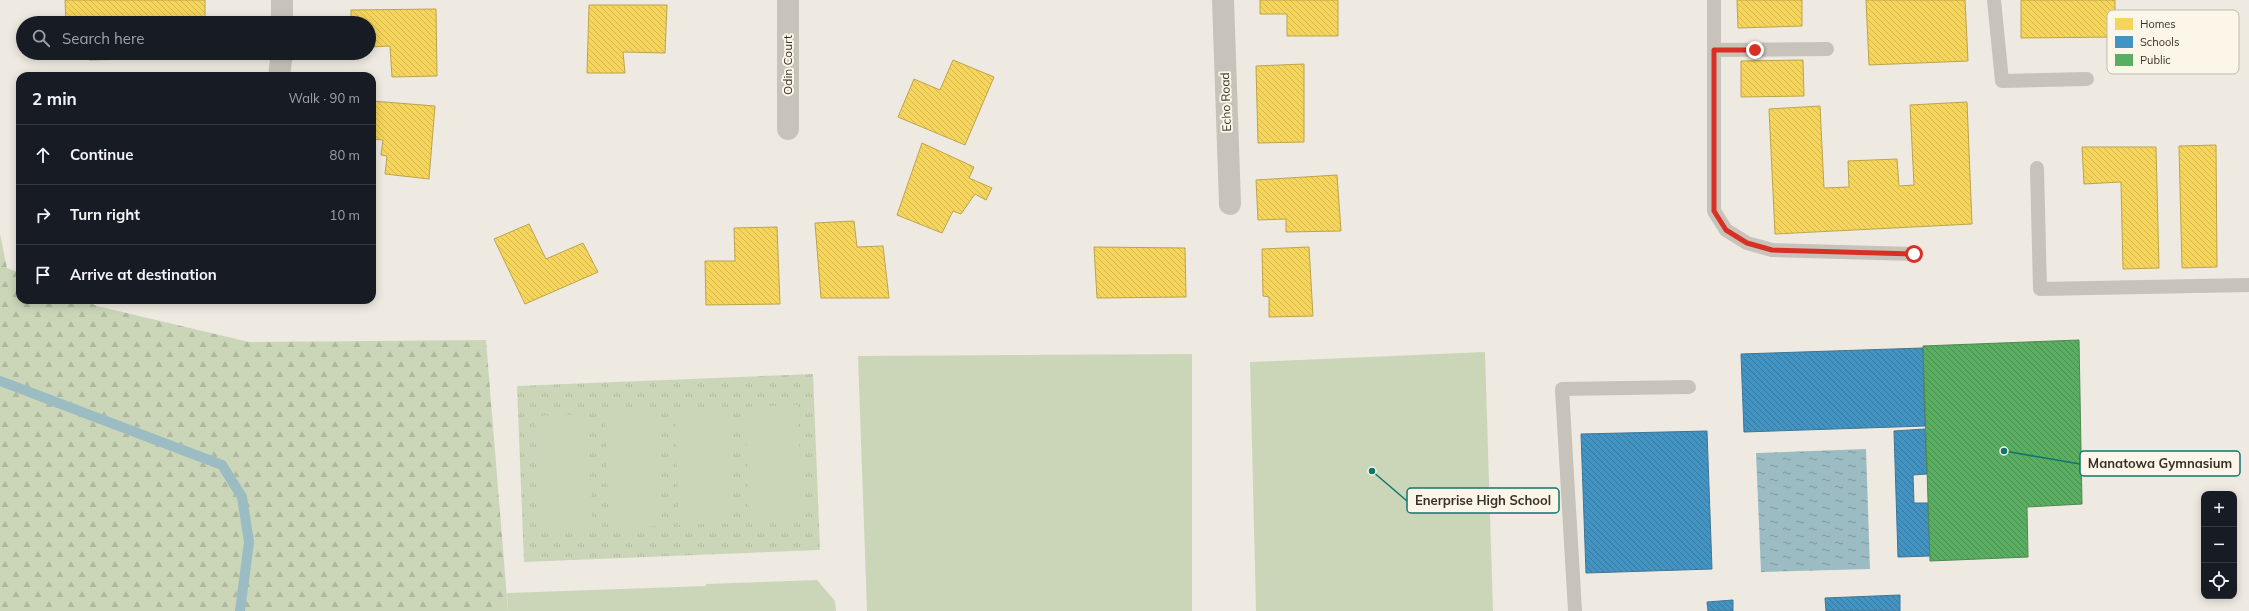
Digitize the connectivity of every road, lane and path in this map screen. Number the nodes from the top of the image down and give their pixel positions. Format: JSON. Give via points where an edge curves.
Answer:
{"nodes":[{"id":1,"x":282,"y":0,"type":"edge"},
{"id":2,"x":788,"y":0,"type":"edge"},
{"id":3,"x":1223,"y":0,"type":"edge"},
{"id":4,"x":1714,"y":0,"type":"edge"},
{"id":5,"x":1994,"y":0,"type":"edge"},
{"id":6,"x":282,"y":16,"type":"edge"},
{"id":7,"x":1827,"y":49,"type":"dead end"},
{"id":8,"x":1714,"y":50,"type":"junction"},
{"id":9,"x":281,"y":60,"type":"edge"},
{"id":10,"x":280,"y":72,"type":"edge"},
{"id":11,"x":2088,"y":79,"type":"dead end"},
{"id":12,"x":788,"y":129,"type":"dead end"},
{"id":13,"x":2037,"y":168,"type":"dead end"},
{"id":14,"x":1230,"y":204,"type":"dead end"},
{"id":15,"x":1914,"y":254,"type":"dead end"},
{"id":16,"x":2249,"y":285,"type":"edge"},
{"id":17,"x":1689,"y":387,"type":"dead end"},
{"id":18,"x":1575,"y":611,"type":"edge"}],
"edges":[{"from":1,"to":6,"type":"street"},
{"from":2,"to":12,"type":"street","name":"Odin Court"},
{"from":3,"to":14,"type":"street","name":"Echo Road"},
{"from":4,"to":8,"type":"lane"},
{"from":5,"to":11,"type":"lane","via":[[2002,81]]},
{"from":7,"to":8,"type":"lane"},
{"from":8,"to":15,"type":"lane","via":[[1714,211],[1726,230],[1747,243],[1772,250]]},
{"from":9,"to":10,"type":"street"},
{"from":13,"to":16,"type":"lane","via":[[2040,289]]},
{"from":17,"to":18,"type":"lane","via":[[1562,389]]}]}
